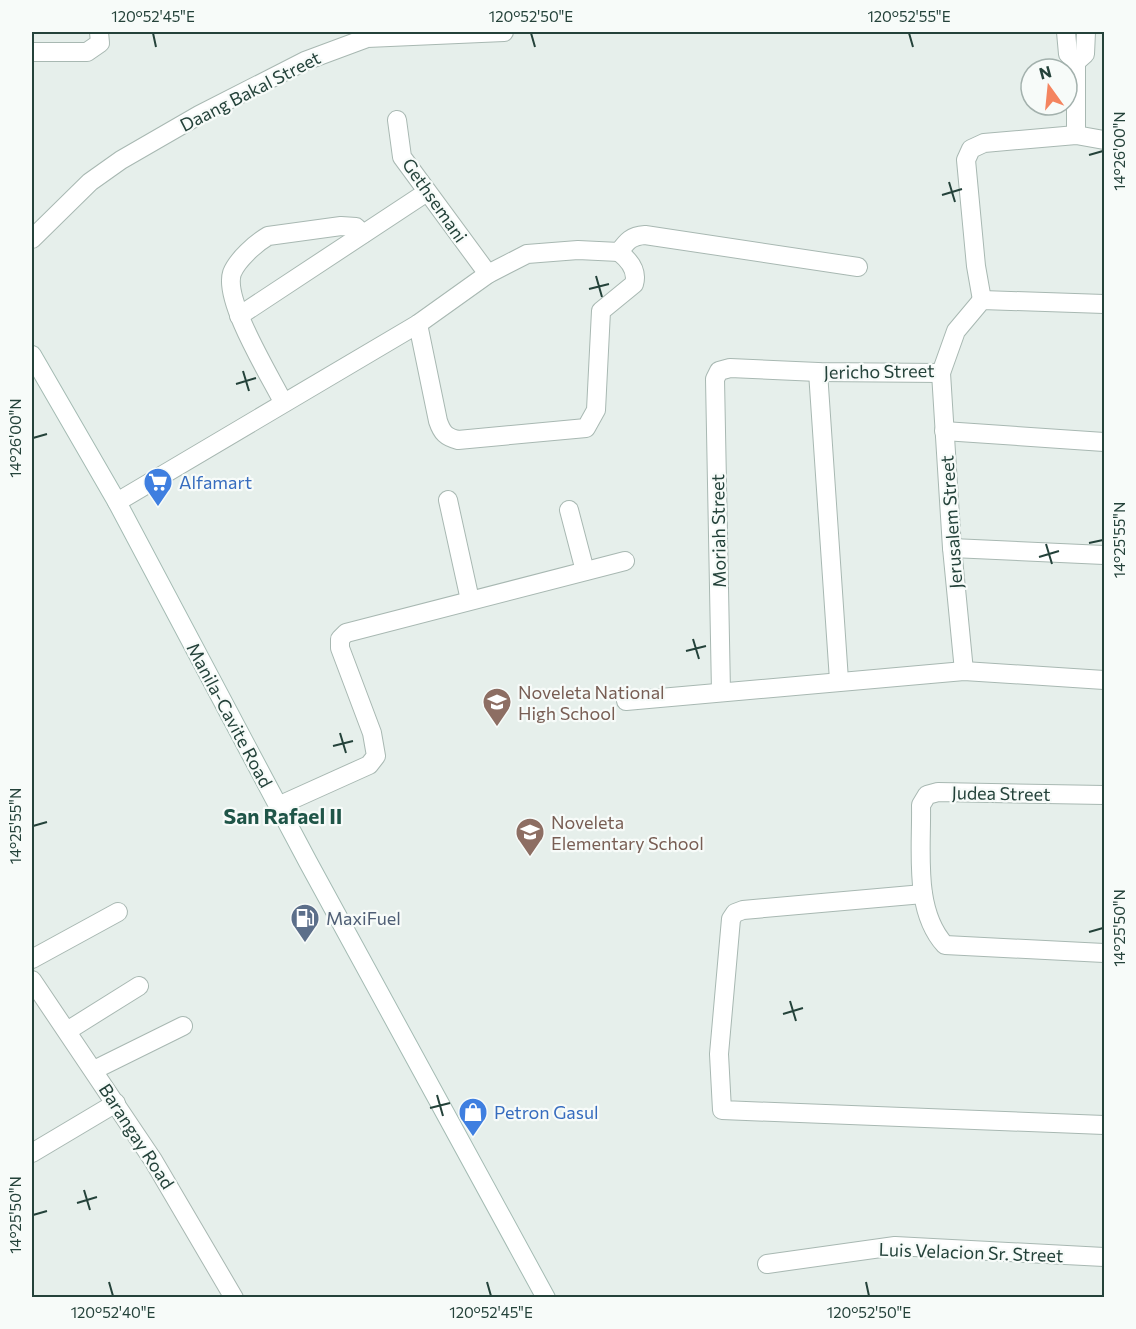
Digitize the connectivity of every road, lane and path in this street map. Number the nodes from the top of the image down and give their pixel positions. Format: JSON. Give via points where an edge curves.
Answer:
{"nodes":[{"id":1,"x":99,"y":32,"type":"edge"},
{"id":2,"x":504,"y":32,"type":"edge"},
{"id":3,"x":1066,"y":32,"type":"edge"},
{"id":4,"x":1086,"y":32,"type":"edge"},
{"id":5,"x":32,"y":52,"type":"edge"},
{"id":6,"x":1071,"y":57,"type":"edge"},
{"id":7,"x":1079,"y":59,"type":"edge"},
{"id":8,"x":1076,"y":117,"type":"edge"},
{"id":9,"x":397,"y":120,"type":"dead end"},
{"id":10,"x":1076,"y":135,"type":"junction"},
{"id":11,"x":1104,"y":140,"type":"edge"},
{"id":12,"x":427,"y":192,"type":"junction"},
{"id":13,"x":363,"y":234,"type":"junction"},
{"id":14,"x":32,"y":239,"type":"edge"},
{"id":15,"x":619,"y":252,"type":"junction"},
{"id":16,"x":858,"y":267,"type":"dead end"},
{"id":17,"x":488,"y":274,"type":"junction"},
{"id":18,"x":982,"y":300,"type":"junction"},
{"id":19,"x":1104,"y":304,"type":"edge"},
{"id":20,"x":238,"y":316,"type":"junction"},
{"id":21,"x":418,"y":324,"type":"junction"},
{"id":22,"x":32,"y":355,"type":"edge"},
{"id":23,"x":719,"y":371,"type":"joint"},
{"id":24,"x":818,"y":372,"type":"junction"},
{"id":25,"x":941,"y":373,"type":"junction"},
{"id":26,"x":283,"y":402,"type":"junction"},
{"id":27,"x":944,"y":431,"type":"junction"},
{"id":28,"x":1104,"y":442,"type":"edge"},
{"id":29,"x":448,"y":500,"type":"dead end"},
{"id":30,"x":117,"y":502,"type":"junction"},
{"id":31,"x":569,"y":510,"type":"dead end"},
{"id":32,"x":952,"y":548,"type":"junction"},
{"id":33,"x":1104,"y":555,"type":"edge"},
{"id":34,"x":625,"y":561,"type":"dead end"},
{"id":35,"x":585,"y":571,"type":"junction"},
{"id":36,"x":470,"y":600,"type":"junction"},
{"id":37,"x":964,"y":671,"type":"junction"},
{"id":38,"x":839,"y":680,"type":"junction"},
{"id":39,"x":1104,"y":681,"type":"edge"},
{"id":40,"x":721,"y":692,"type":"junction"},
{"id":41,"x":626,"y":701,"type":"dead end"},
{"id":42,"x":1104,"y":795,"type":"edge"},
{"id":43,"x":278,"y":806,"type":"junction"},
{"id":44,"x":923,"y":894,"type":"junction"},
{"id":45,"x":118,"y":912,"type":"dead end"},
{"id":46,"x":1104,"y":953,"type":"edge"},
{"id":47,"x":32,"y":959,"type":"edge"},
{"id":48,"x":32,"y":980,"type":"edge"},
{"id":49,"x":139,"y":986,"type":"dead end"},
{"id":50,"x":183,"y":1026,"type":"dead end"},
{"id":51,"x":67,"y":1031,"type":"junction"},
{"id":52,"x":94,"y":1070,"type":"junction"},
{"id":53,"x":116,"y":1103,"type":"junction"},
{"id":54,"x":1104,"y":1125,"type":"edge"},
{"id":55,"x":32,"y":1154,"type":"edge"},
{"id":56,"x":1104,"y":1257,"type":"edge"},
{"id":57,"x":767,"y":1264,"type":"dead end"},
{"id":58,"x":234,"y":1298,"type":"edge"},
{"id":59,"x":546,"y":1298,"type":"edge"}],
"edges":[{"from":1,"to":5,"type":"street","via":[[100,43],[87,52]]},
{"from":2,"to":14,"type":"street","name":"Daang Bakal Street","via":[[367,38],[305,61],[121,160],[90,182]]},
{"from":3,"to":6,"type":"street"},
{"from":4,"to":7,"type":"street","via":[[1085,54]]},
{"from":8,"to":10,"type":"street"},
{"from":9,"to":12,"type":"street","name":"Gethsemani","via":[[402,158]]},
{"from":10,"to":11,"type":"street"},
{"from":10,"to":18,"type":"street","via":[[984,143],[971,149],[966,160]]},
{"from":12,"to":13,"type":"street"},
{"from":12,"to":17,"type":"street","name":"Gethsemani"},
{"from":13,"to":20,"type":"street"},
{"from":13,"to":20,"type":"street","via":[[356,227],[341,226],[267,236],[258,241],[233,271],[231,284]]},
{"from":15,"to":16,"type":"street","via":[[628,240],[645,235]]},
{"from":15,"to":17,"type":"street","via":[[527,254]]},
{"from":15,"to":21,"type":"street","via":[[636,278],[634,285],[601,311],[596,410],[586,428],[448,438],[438,421]]},
{"from":17,"to":21,"type":"street"},
{"from":18,"to":19,"type":"street"},
{"from":18,"to":25,"type":"street","name":"Jericho Street","via":[[956,331]]},
{"from":20,"to":26,"type":"street"},
{"from":21,"to":26,"type":"street"},
{"from":22,"to":30,"type":"street","name":"Manila-Cavite Road"},
{"from":23,"to":24,"type":"street","name":"Jericho Street","via":[[730,368]]},
{"from":23,"to":40,"type":"street","name":"Moriah Street","via":[[715,379]]},
{"from":24,"to":25,"type":"street","name":"Jericho Street"},
{"from":24,"to":38,"type":"street"},
{"from":25,"to":27,"type":"street","name":"Jerusalem Street"},
{"from":26,"to":30,"type":"street"},
{"from":27,"to":28,"type":"street"},
{"from":27,"to":32,"type":"street","name":"Jerusalem Street"},
{"from":29,"to":36,"type":"street"},
{"from":30,"to":43,"type":"street","name":"Manila-Cavite Road"},
{"from":31,"to":35,"type":"street"},
{"from":32,"to":33,"type":"street"},
{"from":32,"to":37,"type":"street","name":"Jerusalem Street"},
{"from":34,"to":35,"type":"street"},
{"from":35,"to":36,"type":"street"},
{"from":36,"to":43,"type":"street","via":[[346,633],[340,639],[376,756],[369,765]]},
{"from":37,"to":38,"type":"street"},
{"from":37,"to":39,"type":"street"},
{"from":38,"to":40,"type":"street"},
{"from":40,"to":41,"type":"street"},
{"from":42,"to":44,"type":"street","name":"Judea Street","via":[[927,795],[921,805]]},
{"from":43,"to":59,"type":"street","name":"Manila-Cavite Road"},
{"from":44,"to":46,"type":"street","name":"Judea Street","via":[[935,934],[945,945]]},
{"from":44,"to":54,"type":"street","via":[[735,913],[731,919],[719,1054],[722,1110]]},
{"from":45,"to":47,"type":"street"},
{"from":48,"to":51,"type":"street","name":"Barangay Road"},
{"from":49,"to":51,"type":"street"},
{"from":50,"to":52,"type":"street"},
{"from":51,"to":52,"type":"street","name":"Barangay Road"},
{"from":52,"to":53,"type":"street","name":"Barangay Road"},
{"from":53,"to":55,"type":"street"},
{"from":53,"to":58,"type":"street","name":"Barangay Road"},
{"from":56,"to":57,"type":"street","name":"Luis Velacion Sr. Street","via":[[895,1246]]}]}
